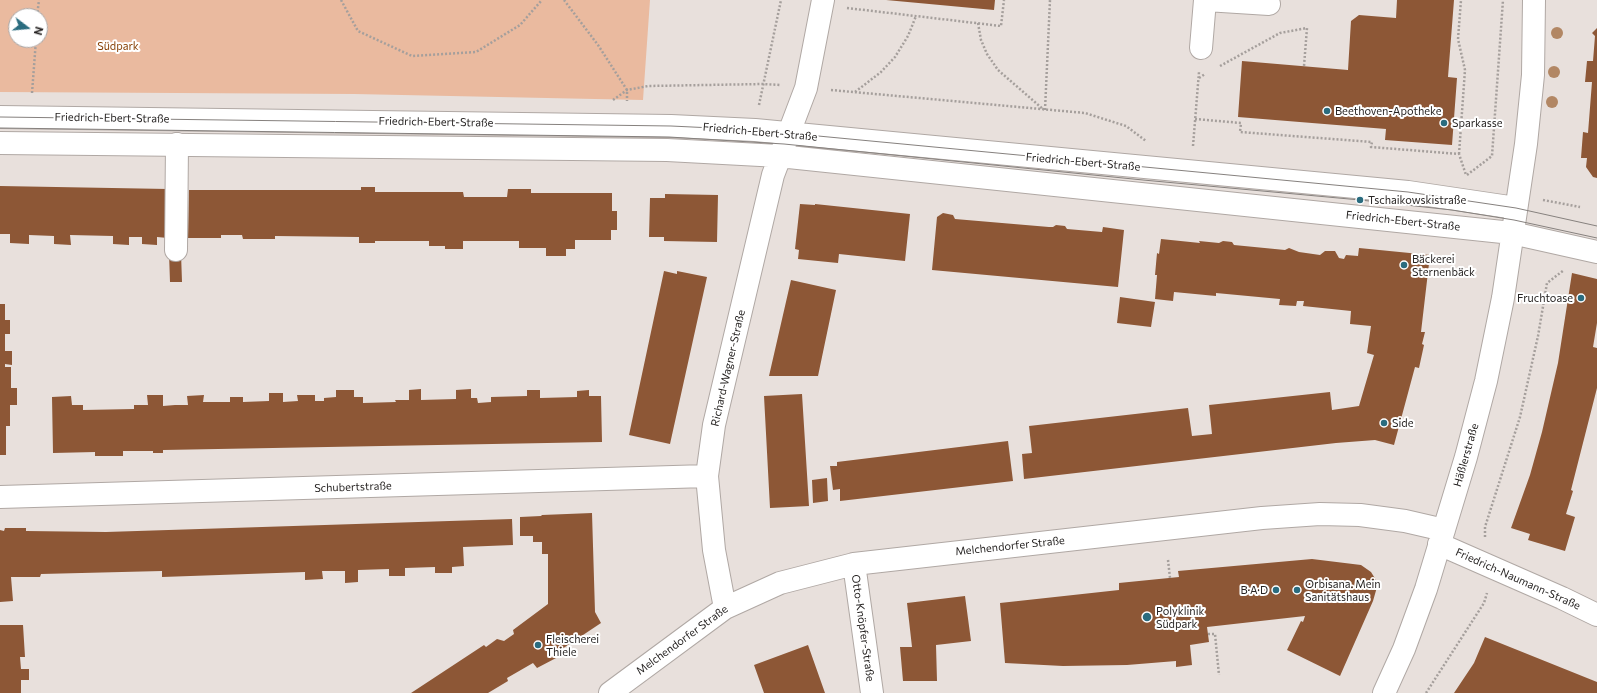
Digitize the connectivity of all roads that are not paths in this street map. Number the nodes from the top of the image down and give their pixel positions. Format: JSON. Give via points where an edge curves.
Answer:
{"nodes":[{"id":1,"x":1205,"y":0,"type":"edge"},
{"id":2,"x":1534,"y":0,"type":"edge"},
{"id":3,"x":823,"y":3,"type":"edge"},
{"id":4,"x":1269,"y":4,"type":"dead end"},
{"id":5,"x":1201,"y":48,"type":"dead end"},
{"id":6,"x":0,"y":117,"type":"edge"},
{"id":7,"x":788,"y":134,"type":"junction"},
{"id":8,"x":0,"y":143,"type":"edge"},
{"id":9,"x":177,"y":144,"type":"junction"},
{"id":10,"x":779,"y":156,"type":"junction"},
{"id":11,"x":1516,"y":208,"type":"junction"},
{"id":12,"x":1512,"y":233,"type":"junction"},
{"id":13,"x":176,"y":250,"type":"dead end"},
{"id":14,"x":1597,"y":252,"type":"edge"},
{"id":15,"x":707,"y":476,"type":"junction"},
{"id":16,"x":0,"y":497,"type":"edge"},
{"id":17,"x":1442,"y":537,"type":"junction"},
{"id":18,"x":854,"y":564,"type":"junction"},
{"id":19,"x":724,"y":608,"type":"junction"},
{"id":20,"x":1597,"y":615,"type":"edge"},
{"id":21,"x":610,"y":693,"type":"edge"},
{"id":22,"x":872,"y":693,"type":"edge"},
{"id":23,"x":1384,"y":693,"type":"edge"}],
"edges":[{"from":1,"to":4,"type":"street"},
{"from":1,"to":5,"type":"street"},
{"from":2,"to":11,"type":"street","via":[[1531,90]]},
{"from":3,"to":7,"type":"street","name":"Richard-Wagner-Straße","via":[[806,88]]},
{"from":6,"to":7,"type":"street","name":"Friedrich-Ebert-Straße","via":[[672,126]]},
{"from":7,"to":10,"type":"street","name":"Richard-Wagner-Straße"},
{"from":7,"to":11,"type":"street","name":"Friedrich-Ebert-Straße","via":[[1408,192]]},
{"from":8,"to":9,"type":"street","name":"Friedrich-Ebert-Straße"},
{"from":9,"to":10,"type":"street","name":"Friedrich-Ebert-Straße","via":[[667,150]]},
{"from":9,"to":13,"type":"street"},
{"from":10,"to":12,"type":"street","name":"Friedrich-Ebert-Straße"},
{"from":10,"to":15,"type":"street","name":"Richard-Wagner-Straße","via":[[716,417]]},
{"from":11,"to":12,"type":"street","name":"Häßlerstraße"},
{"from":12,"to":14,"type":"street","name":"Friedrich-Ebert-Straße"},
{"from":12,"to":17,"type":"street","name":"Häßlerstraße","via":[[1503,298],[1486,381]]},
{"from":15,"to":16,"type":"street","name":"Schubertstraße"},
{"from":15,"to":19,"type":"street","name":"Richard-Wagner-Straße","via":[[714,550]]},
{"from":17,"to":18,"type":"street","name":"Melchendorfer Straße","via":[[1405,520],[1360,514],[1306,515]]},
{"from":17,"to":20,"type":"street","name":"Friedrich-Naumann-Straße","via":[[1496,569]]},
{"from":17,"to":23,"type":"street","name":"Häßlerstraße","via":[[1411,632]]},
{"from":18,"to":19,"type":"street","name":"Melchendorfer Straße","via":[[780,583]]},
{"from":18,"to":22,"type":"street","name":"Otto-Knöpfer-Straße"},
{"from":19,"to":21,"type":"street","name":"Melchendorfer Straße"}]}
